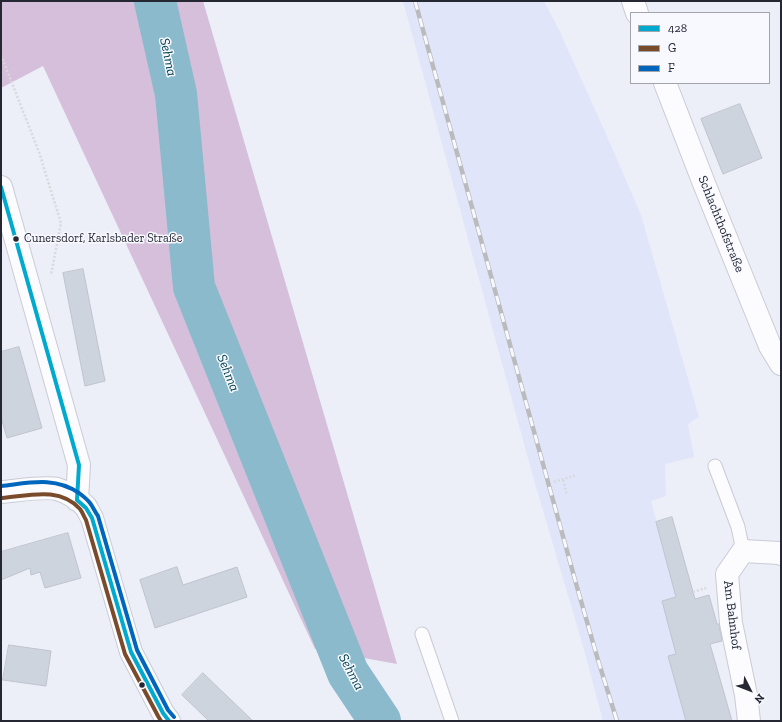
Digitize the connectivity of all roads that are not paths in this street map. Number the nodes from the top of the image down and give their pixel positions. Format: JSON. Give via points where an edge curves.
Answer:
{"nodes":[{"id":1,"x":633,"y":1,"type":"edge"},
{"id":2,"x":637,"y":12,"type":"edge"},
{"id":3,"x":665,"y":84,"type":"edge"},
{"id":4,"x":1,"y":187,"type":"edge"},
{"id":5,"x":781,"y":364,"type":"edge"},
{"id":6,"x":715,"y":466,"type":"dead end"},
{"id":7,"x":1,"y":492,"type":"edge"},
{"id":8,"x":77,"y":500,"type":"junction"},
{"id":9,"x":743,"y":551,"type":"junction"},
{"id":10,"x":781,"y":554,"type":"edge"},
{"id":11,"x":422,"y":634,"type":"dead end"},
{"id":12,"x":161,"y":718,"type":"edge"},
{"id":13,"x":452,"y":721,"type":"edge"},
{"id":14,"x":749,"y":721,"type":"edge"}],
"edges":[{"from":1,"to":2,"type":"main road"},
{"from":3,"to":5,"type":"main road","name":"Schlachthofstraße","via":[[770,346]]},
{"from":4,"to":8,"type":"main road","via":[[79,465]]},
{"from":6,"to":9,"type":"lane","via":[[738,527]]},
{"from":7,"to":8,"type":"main road","via":[[56,489]]},
{"from":8,"to":12,"type":"main road","via":[[92,518],[131,652]]},
{"from":9,"to":10,"type":"main road"},
{"from":9,"to":14,"type":"main road","name":"Am Bahnhof","via":[[727,574],[731,623]]},
{"from":11,"to":13,"type":"lane"}]}
